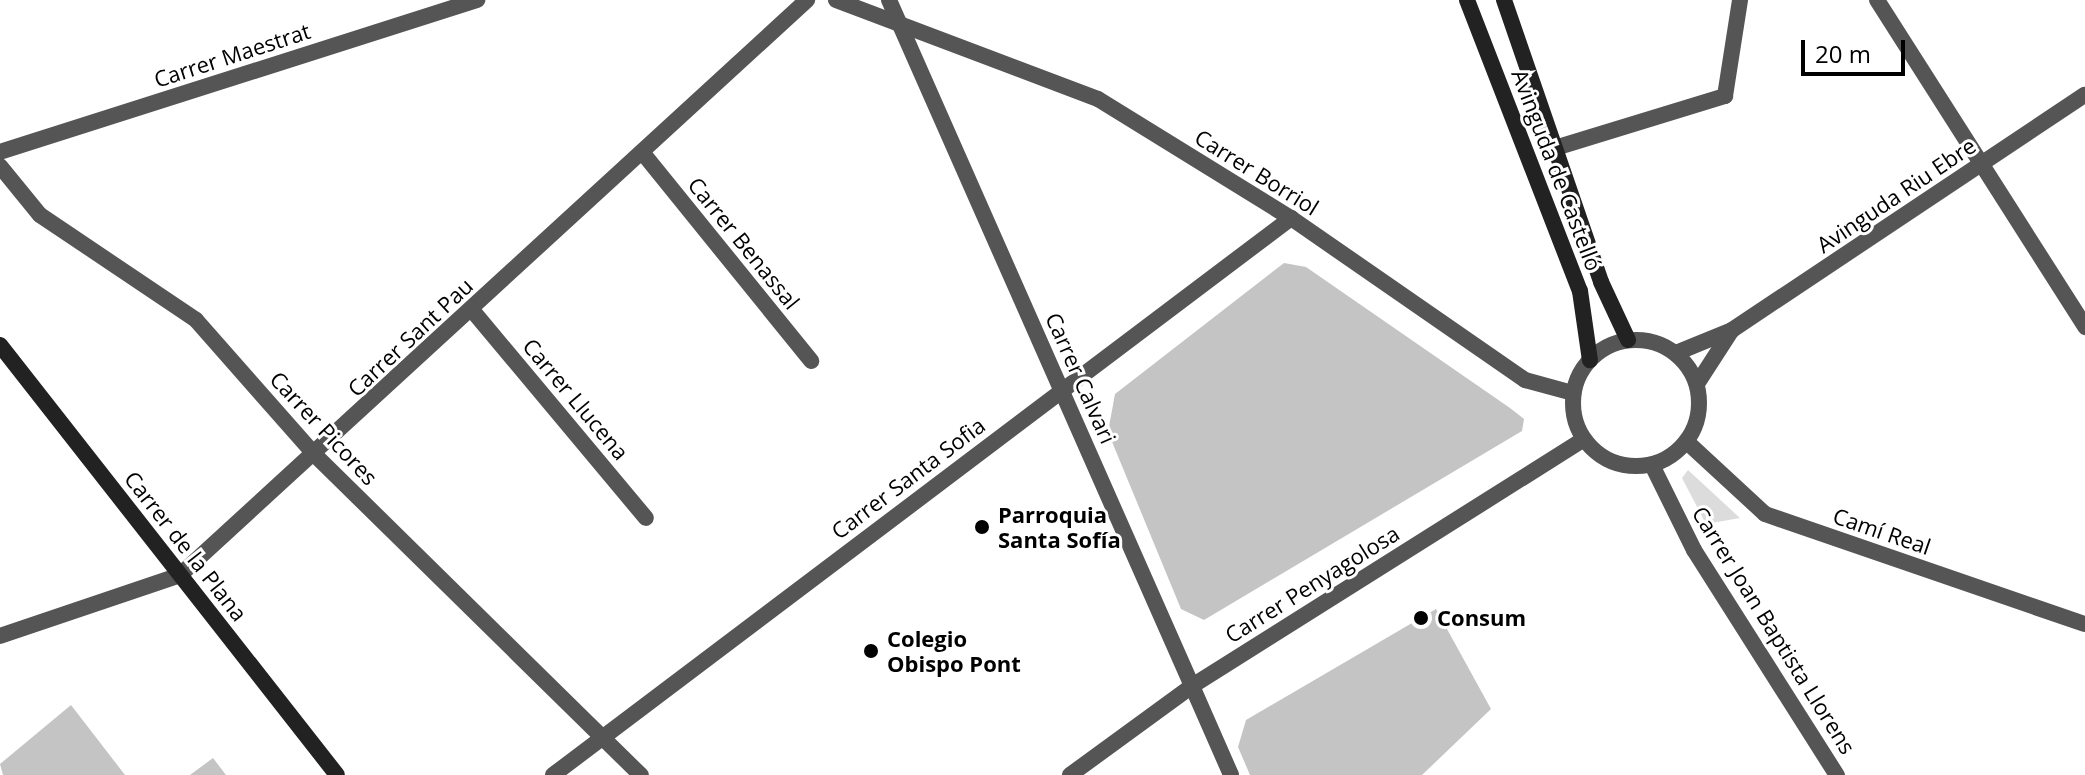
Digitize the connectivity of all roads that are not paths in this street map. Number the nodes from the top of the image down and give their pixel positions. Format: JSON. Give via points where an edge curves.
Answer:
{"nodes":[{"id":1,"x":477,"y":0,"type":"edge"},
{"id":2,"x":807,"y":0,"type":"edge"},
{"id":3,"x":836,"y":0,"type":"edge"},
{"id":4,"x":889,"y":0,"type":"edge"},
{"id":5,"x":1467,"y":0,"type":"edge"},
{"id":6,"x":1504,"y":0,"type":"edge"},
{"id":7,"x":1740,"y":0,"type":"edge"},
{"id":8,"x":1877,"y":0,"type":"edge"},
{"id":9,"x":898,"y":20,"type":"junction"},
{"id":10,"x":2085,"y":95,"type":"edge"},
{"id":11,"x":1555,"y":148,"type":"junction"},
{"id":12,"x":0,"y":152,"type":"edge"},
{"id":13,"x":642,"y":152,"type":"junction"},
{"id":14,"x":1980,"y":165,"type":"junction"},
{"id":15,"x":0,"y":166,"type":"edge"},
{"id":16,"x":1291,"y":218,"type":"junction"},
{"id":17,"x":472,"y":310,"type":"junction"},
{"id":18,"x":2085,"y":327,"type":"edge"},
{"id":19,"x":1732,"y":330,"type":"junction"},
{"id":20,"x":1628,"y":340,"type":"junction"},
{"id":21,"x":0,"y":345,"type":"edge"},
{"id":22,"x":1676,"y":353,"type":"junction"},
{"id":23,"x":1590,"y":360,"type":"junction"},
{"id":24,"x":811,"y":361,"type":"dead end"},
{"id":25,"x":1697,"y":384,"type":"junction"},
{"id":26,"x":1061,"y":390,"type":"junction"},
{"id":27,"x":1573,"y":393,"type":"junction"},
{"id":28,"x":1583,"y":440,"type":"junction"},
{"id":29,"x":1687,"y":442,"type":"junction"},
{"id":30,"x":315,"y":455,"type":"junction"},
{"id":31,"x":1652,"y":465,"type":"junction"},
{"id":32,"x":646,"y":518,"type":"dead end"},
{"id":33,"x":180,"y":575,"type":"junction"},
{"id":34,"x":2085,"y":624,"type":"edge"},
{"id":35,"x":0,"y":636,"type":"edge"},
{"id":36,"x":1192,"y":686,"type":"junction"},
{"id":37,"x":601,"y":739,"type":"junction"},
{"id":38,"x":337,"y":775,"type":"edge"},
{"id":39,"x":553,"y":775,"type":"edge"},
{"id":40,"x":641,"y":775,"type":"edge"},
{"id":41,"x":1070,"y":775,"type":"edge"},
{"id":42,"x":1231,"y":775,"type":"edge"},
{"id":43,"x":1837,"y":775,"type":"edge"}],
"edges":[{"from":1,"to":12,"type":"street","name":"Carrer Maestrat"},
{"from":2,"to":13,"type":"street","name":"Carrer Sant Pau"},
{"from":3,"to":9,"type":"street","name":"Carrer Borriol"},
{"from":4,"to":9,"type":"street","name":"Carrer Calvari"},
{"from":5,"to":23,"type":"main road","name":"Avinguda de Castelló","via":[[1580,291]]},
{"from":6,"to":11,"type":"main road","name":"Avinguda de Castelló"},
{"from":7,"to":11,"type":"street","via":[[1725,96]]},
{"from":8,"to":14,"type":"street"},
{"from":9,"to":16,"type":"street","name":"Carrer Borriol","via":[[1098,99]]},
{"from":9,"to":26,"type":"street","name":"Carrer Calvari"},
{"from":10,"to":14,"type":"street","name":"Avinguda Riu Ebre"},
{"from":11,"to":20,"type":"main road","name":"Avinguda de Castelló"},
{"from":13,"to":17,"type":"street","name":"Carrer Sant Pau"},
{"from":13,"to":24,"type":"street","name":"Carrer Benassal"},
{"from":14,"to":18,"type":"street"},
{"from":14,"to":19,"type":"street","name":"Avinguda Riu Ebre"},
{"from":15,"to":30,"type":"street","name":"Carrer Picores","via":[[40,215],[196,320]]},
{"from":16,"to":26,"type":"street","name":"Carrer Santa Sofia"},
{"from":16,"to":27,"type":"street","name":"Carrer Borriol","via":[[1525,380]]},
{"from":17,"to":30,"type":"street","name":"Carrer Sant Pau"},
{"from":17,"to":32,"type":"street","name":"Carrer Llucena"},
{"from":19,"to":22,"type":"street","name":"Avinguda Riu Ebre"},
{"from":19,"to":25,"type":"street","name":"Avinguda Riu Ebre"},
{"from":20,"to":22,"type":"street"},
{"from":20,"to":23,"type":"street"},
{"from":21,"to":33,"type":"main road","name":"Carrer de la Plana"},
{"from":22,"to":25,"type":"street"},
{"from":23,"to":27,"type":"street"},
{"from":25,"to":29,"type":"street","via":[[1700,404]]},
{"from":26,"to":36,"type":"street","name":"Carrer Calvari"},
{"from":26,"to":37,"type":"street","name":"Carrer Santa Sofia"},
{"from":27,"to":28,"type":"street"},
{"from":28,"to":31,"type":"street","via":[[1614,463]]},
{"from":28,"to":36,"type":"street","name":"Carrer Penyagolosa"},
{"from":29,"to":31,"type":"street"},
{"from":29,"to":34,"type":"street","name":"Camí Real","via":[[1765,514]]},
{"from":30,"to":33,"type":"street","name":"Carrer Sant Pau"},
{"from":30,"to":37,"type":"street","name":"Carrer Picores"},
{"from":31,"to":43,"type":"street","name":"Carrer Joan Baptista Llorens","via":[[1694,550]]},
{"from":33,"to":35,"type":"street","name":"Carrer Sant Pau"},
{"from":33,"to":38,"type":"main road","name":"Carrer de la Plana"},
{"from":36,"to":41,"type":"street","name":"Carrer Penyagolosa"},
{"from":36,"to":42,"type":"street","name":"Carrer Calvari"},
{"from":37,"to":39,"type":"street","name":"Carrer Santa Sofia"},
{"from":37,"to":40,"type":"street","name":"Carrer Picores"}]}
